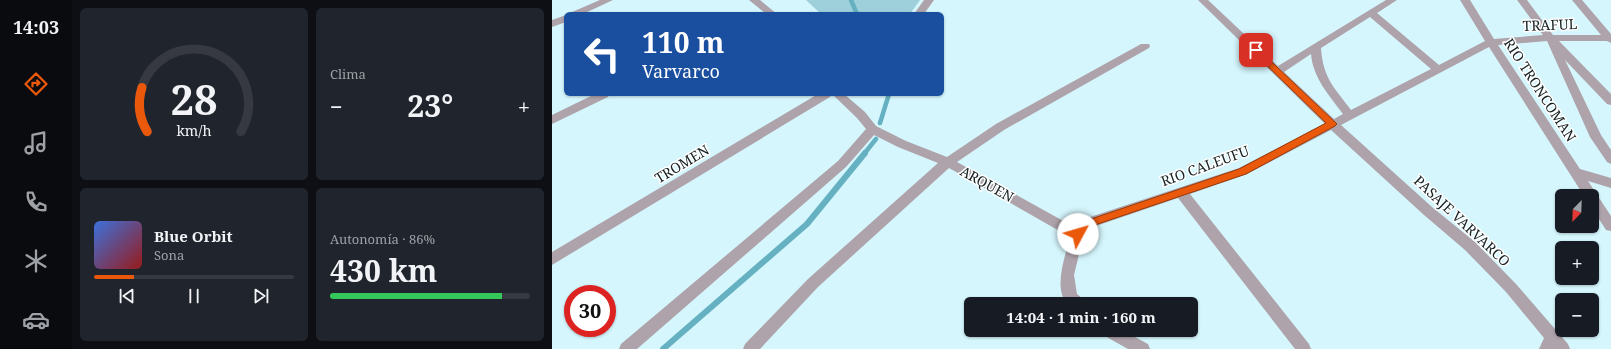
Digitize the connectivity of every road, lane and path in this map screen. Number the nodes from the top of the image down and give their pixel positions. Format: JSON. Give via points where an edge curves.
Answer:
{"nodes":[{"id":1,"x":608,"y":0,"type":"edge"},
{"id":2,"x":754,"y":0,"type":"edge"},
{"id":3,"x":929,"y":0,"type":"edge"},
{"id":4,"x":1203,"y":0,"type":"edge"},
{"id":5,"x":1392,"y":0,"type":"edge"},
{"id":6,"x":1465,"y":0,"type":"edge"},
{"id":7,"x":1522,"y":0,"type":"edge"},
{"id":8,"x":1577,"y":0,"type":"edge"},
{"id":9,"x":580,"y":12,"type":"edge"},
{"id":10,"x":768,"y":12,"type":"edge"},
{"id":11,"x":920,"y":12,"type":"edge"},
{"id":12,"x":1371,"y":13,"type":"junction"},
{"id":13,"x":564,"y":19,"type":"edge"},
{"id":14,"x":552,"y":24,"type":"edge"},
{"id":15,"x":1550,"y":38,"type":"junction"},
{"id":16,"x":1610,"y":39,"type":"edge"},
{"id":17,"x":1491,"y":42,"type":"junction"},
{"id":18,"x":1145,"y":46,"type":"dead end"},
{"id":19,"x":1316,"y":47,"type":"junction"},
{"id":20,"x":1436,"y":69,"type":"junction"},
{"id":21,"x":1277,"y":71,"type":"junction"},
{"id":22,"x":600,"y":96,"type":"edge"},
{"id":23,"x":823,"y":96,"type":"edge"},
{"id":24,"x":839,"y":96,"type":"edge"},
{"id":25,"x":1611,"y":101,"type":"edge"},
{"id":26,"x":1349,"y":115,"type":"junction"},
{"id":27,"x":552,"y":120,"type":"edge"},
{"id":28,"x":1332,"y":124,"type":"junction"},
{"id":29,"x":872,"y":129,"type":"junction"},
{"id":30,"x":1611,"y":159,"type":"edge"},
{"id":31,"x":948,"y":162,"type":"junction"},
{"id":32,"x":1574,"y":172,"type":"junction"},
{"id":33,"x":1611,"y":183,"type":"edge"},
{"id":34,"x":1586,"y":189,"type":"edge"},
{"id":35,"x":1181,"y":192,"type":"junction"},
{"id":36,"x":1599,"y":209,"type":"edge"},
{"id":37,"x":1611,"y":226,"type":"edge"},
{"id":38,"x":1078,"y":234,"type":"junction"},
{"id":39,"x":552,"y":259,"type":"edge"},
{"id":40,"x":1070,"y":297,"type":"edge"},
{"id":41,"x":1121,"y":337,"type":"edge"},
{"id":42,"x":1550,"y":343,"type":"edge"},
{"id":43,"x":626,"y":349,"type":"edge"},
{"id":44,"x":750,"y":349,"type":"edge"},
{"id":45,"x":1143,"y":349,"type":"edge"},
{"id":46,"x":1304,"y":349,"type":"edge"},
{"id":47,"x":1563,"y":349,"type":"edge"}],
"edges":[{"from":1,"to":9,"type":"street"},
{"from":2,"to":10,"type":"street"},
{"from":3,"to":11,"type":"street"},
{"from":4,"to":21,"type":"street","name":"PASAJE VARVARCO"},
{"from":5,"to":12,"type":"street"},
{"from":6,"to":17,"type":"street","name":"RIO TRONCOMAN"},
{"from":7,"to":15,"type":"street"},
{"from":8,"to":16,"type":"street"},
{"from":12,"to":19,"type":"street"},
{"from":12,"to":20,"type":"street"},
{"from":13,"to":14,"type":"street"},
{"from":15,"to":16,"type":"street","name":"TRAFUL"},
{"from":15,"to":17,"type":"street","name":"TRAFUL"},
{"from":15,"to":25,"type":"street"},
{"from":15,"to":30,"type":"street","via":[[1596,137]]},
{"from":17,"to":20,"type":"street","name":"RIO CALEUFU"},
{"from":17,"to":32,"type":"street","name":"RIO TRONCOMAN"},
{"from":18,"to":31,"type":"street","via":[[1000,127]]},
{"from":19,"to":21,"type":"street"},
{"from":19,"to":26,"type":"street","via":[[1322,78]]},
{"from":20,"to":26,"type":"street","name":"RIO CALEUFU"},
{"from":21,"to":28,"type":"street","name":"PASAJE VARVARCO"},
{"from":22,"to":27,"type":"street"},
{"from":23,"to":39,"type":"street","name":"TROMEN"},
{"from":24,"to":29,"type":"street","name":"ARQUEN","via":[[861,115]]},
{"from":26,"to":28,"type":"street","name":"RIO CALEUFU"},
{"from":28,"to":35,"type":"street","name":"RIO CALEUFU","via":[[1243,171]]},
{"from":28,"to":42,"type":"street","name":"PASAJE VARVARCO","via":[[1470,246],[1511,288]]},
{"from":29,"to":31,"type":"street","name":"ARQUEN"},
{"from":29,"to":43,"type":"street","via":[[842,164]]},
{"from":31,"to":38,"type":"street","name":"ARQUEN"},
{"from":31,"to":44,"type":"street","via":[[813,284]]},
{"from":32,"to":33,"type":"street"},
{"from":32,"to":34,"type":"street","name":"RIO TRONCOMAN"},
{"from":35,"to":38,"type":"street","name":"RIO CALEUFU","via":[[1089,223]]},
{"from":35,"to":46,"type":"street"},
{"from":36,"to":37,"type":"street","name":"RIO TRONCOMAN"},
{"from":38,"to":40,"type":"street","via":[[1067,275]]},
{"from":41,"to":45,"type":"street"},
{"from":42,"to":47,"type":"street","name":"PASAJE VARVARCO"}]}
